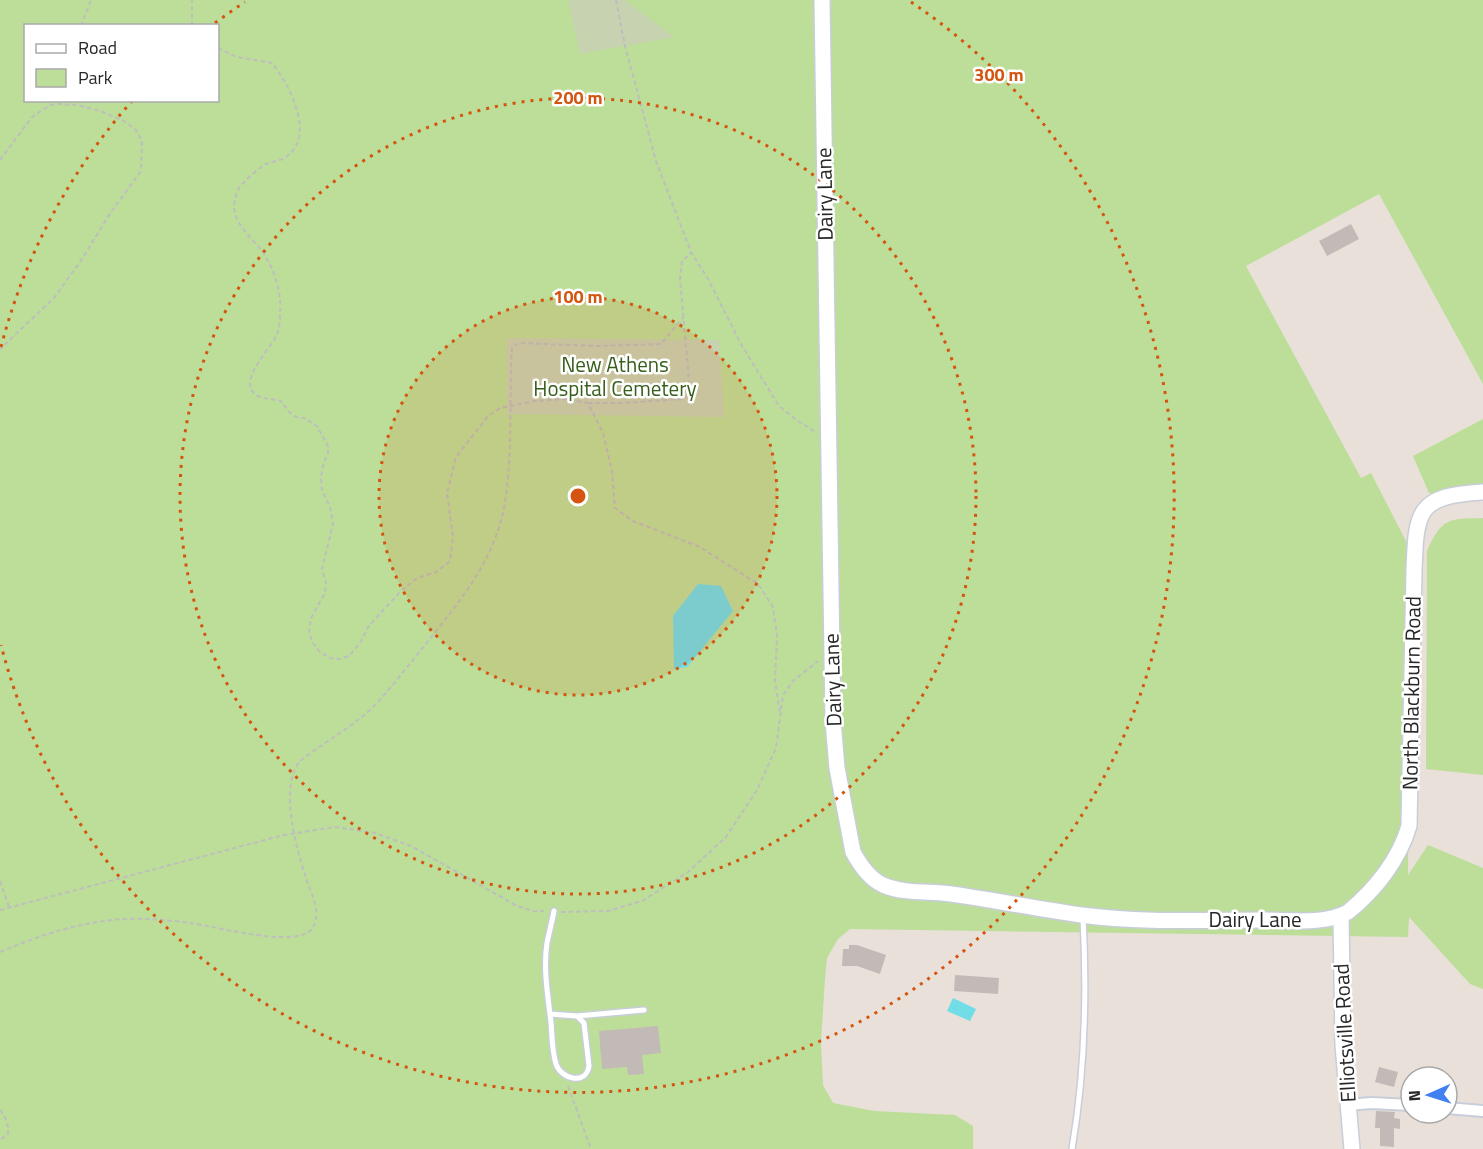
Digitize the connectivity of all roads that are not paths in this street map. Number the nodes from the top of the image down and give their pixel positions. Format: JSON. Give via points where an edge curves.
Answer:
{"nodes":[{"id":1,"x":822,"y":0,"type":"edge"},
{"id":2,"x":1483,"y":492,"type":"edge"},
{"id":3,"x":554,"y":911,"type":"road end"},
{"id":4,"x":1082,"y":915,"type":"junction"},
{"id":5,"x":1341,"y":916,"type":"junction"},
{"id":6,"x":644,"y":1010,"type":"dead end"},
{"id":7,"x":550,"y":1014,"type":"junction"},
{"id":8,"x":577,"y":1016,"type":"junction"},
{"id":9,"x":1399,"y":1104,"type":"edge"},
{"id":10,"x":1348,"y":1105,"type":"junction"},
{"id":11,"x":1459,"y":1109,"type":"edge"},
{"id":12,"x":1483,"y":1111,"type":"edge"},
{"id":13,"x":1072,"y":1149,"type":"edge"},
{"id":14,"x":1352,"y":1149,"type":"edge"}],
"edges":[{"from":1,"to":4,"type":"street","name":"Dairy Lane","via":[[833,721],[853,852],[867,872],[896,889],[947,893]]},
{"from":2,"to":5,"type":"street","name":"North Blackburn Road","via":[[1438,498],[1423,510],[1418,522],[1414,553],[1409,826],[1399,854],[1356,906]]},
{"from":3,"to":7,"type":"lane","via":[[546,945]]},
{"from":4,"to":5,"type":"street","name":"Dairy Lane","via":[[1181,920],[1310,920]]},
{"from":4,"to":13,"type":"lane","via":[[1086,971],[1084,1032]]},
{"from":5,"to":10,"type":"street","name":"Elliotsville Road"},
{"from":6,"to":8,"type":"lane"},
{"from":7,"to":8,"type":"lane"},
{"from":7,"to":8,"type":"lane","via":[[556,1065],[564,1075],[576,1079],[588,1071],[584,1023]]},
{"from":9,"to":10,"type":"street"},
{"from":10,"to":14,"type":"street","name":"Elliotsville Road"},
{"from":11,"to":12,"type":"street"}]}
